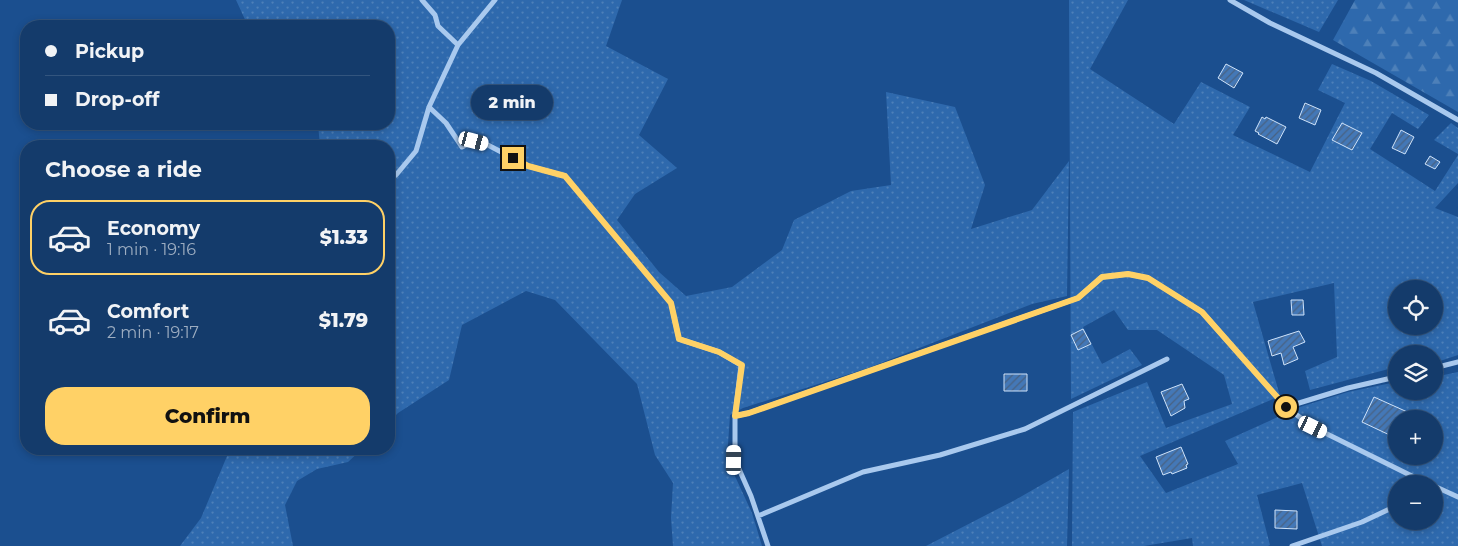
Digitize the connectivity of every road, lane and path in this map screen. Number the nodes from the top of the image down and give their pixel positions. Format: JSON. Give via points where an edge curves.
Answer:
{"nodes":[{"id":1,"x":422,"y":0,"type":"edge"},
{"id":2,"x":495,"y":0,"type":"edge"},
{"id":3,"x":1230,"y":0,"type":"edge"},
{"id":4,"x":458,"y":45,"type":"junction"},
{"id":5,"x":429,"y":107,"type":"junction"},
{"id":6,"x":1458,"y":120,"type":"edge"},
{"id":7,"x":396,"y":176,"type":"dead end"},
{"id":8,"x":1167,"y":359,"type":"dead end"},
{"id":9,"x":1458,"y":362,"type":"edge"},
{"id":10,"x":1443,"y":366,"type":"edge"},
{"id":11,"x":1388,"y":379,"type":"edge"},
{"id":12,"x":1286,"y":407,"type":"junction"},
{"id":13,"x":735,"y":416,"type":"junction"},
{"id":14,"x":1410,"y":475,"type":"edge"},
{"id":15,"x":1443,"y":491,"type":"edge"},
{"id":16,"x":1458,"y":497,"type":"edge"},
{"id":17,"x":1388,"y":510,"type":"edge"},
{"id":18,"x":758,"y":516,"type":"junction"},
{"id":19,"x":768,"y":546,"type":"edge"},
{"id":20,"x":1292,"y":546,"type":"edge"}],
"edges":[{"from":1,"to":4,"type":"street","via":[[435,15],[438,26]]},
{"from":2,"to":4,"type":"street"},
{"from":3,"to":6,"type":"street","via":[[1270,23],[1376,73]]},
{"from":4,"to":5,"type":"street"},
{"from":5,"to":7,"type":"street","via":[[416,151]]},
{"from":5,"to":13,"type":"street","via":[[446,123],[462,147],[474,141],[486,144],[528,166],[565,176],[671,303],[679,339],[719,352],[742,365]]},
{"from":8,"to":18,"type":"street","via":[[1026,429],[940,455],[862,472]]},
{"from":9,"to":10,"type":"street"},
{"from":11,"to":12,"type":"street"},
{"from":12,"to":13,"type":"street","via":[[1202,312],[1148,278],[1128,274],[1102,277],[1078,298]]},
{"from":12,"to":14,"type":"street","via":[[1313,427]]},
{"from":13,"to":18,"type":"street","via":[[734,460]]},
{"from":15,"to":16,"type":"street"},
{"from":17,"to":20,"type":"street"},
{"from":18,"to":19,"type":"street"}]}
